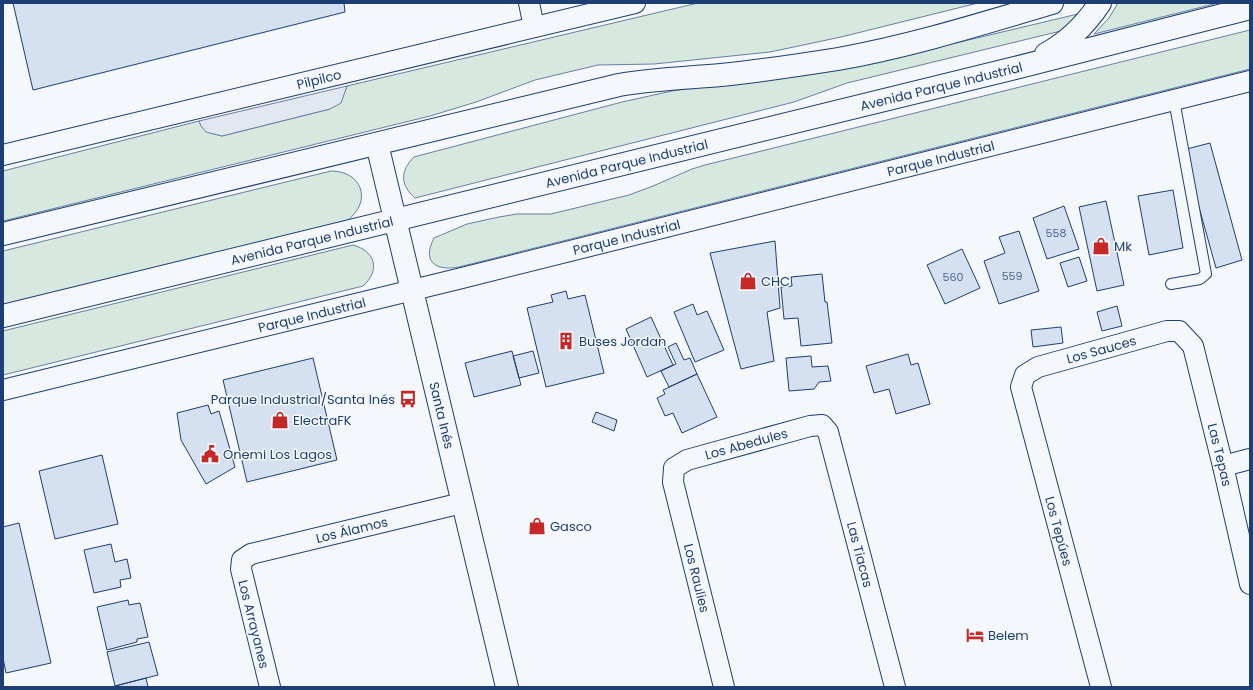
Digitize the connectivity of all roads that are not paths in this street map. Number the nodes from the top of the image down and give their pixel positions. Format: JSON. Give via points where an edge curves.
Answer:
{"nodes":[{"id":1,"x":529,"y":3,"type":"edge"},
{"id":2,"x":635,"y":3,"type":"edge"},
{"id":3,"x":1052,"y":3,"type":"edge"},
{"id":4,"x":1100,"y":3,"type":"edge"},
{"id":5,"x":1250,"y":8,"type":"edge"},
{"id":6,"x":534,"y":27,"type":"junction"},
{"id":7,"x":1015,"y":68,"type":"junction"},
{"id":8,"x":1250,"y":81,"type":"edge"},
{"id":9,"x":1174,"y":100,"type":"junction"},
{"id":10,"x":377,"y":144,"type":"junction"},
{"id":11,"x":3,"y":155,"type":"edge"},
{"id":12,"x":395,"y":219,"type":"junction"},
{"id":13,"x":3,"y":234,"type":"edge"},
{"id":14,"x":1171,"y":284,"type":"dead end"},
{"id":15,"x":412,"y":290,"type":"junction"},
{"id":16,"x":3,"y":316,"type":"edge"},
{"id":17,"x":1179,"y":331,"type":"joint"},
{"id":18,"x":1025,"y":375,"type":"joint"},
{"id":19,"x":3,"y":390,"type":"edge"},
{"id":20,"x":822,"y":425,"type":"joint"},
{"id":21,"x":1250,"y":459,"type":"edge"},
{"id":22,"x":1223,"y":466,"type":"junction"},
{"id":23,"x":674,"y":468,"type":"joint"},
{"id":24,"x":462,"y":503,"type":"junction"},
{"id":25,"x":242,"y":560,"type":"joint"},
{"id":26,"x":1250,"y":584,"type":"edge"},
{"id":27,"x":270,"y":687,"type":"edge"},
{"id":28,"x":507,"y":687,"type":"edge"},
{"id":29,"x":724,"y":687,"type":"edge"},
{"id":30,"x":895,"y":687,"type":"edge"},
{"id":31,"x":1101,"y":687,"type":"edge"}],
"edges":[{"from":1,"to":6,"type":"street"},
{"from":2,"to":6,"type":"street","name":"Pilpilco"},
{"from":3,"to":10,"type":"main road","via":[[961,30],[838,59],[619,85]]},
{"from":4,"to":7,"type":"main road","via":[[1072,36],[1055,49]]},
{"from":5,"to":7,"type":"main road","name":"Avenida Parque Industrial"},
{"from":6,"to":11,"type":"street","name":"Pilpilco"},
{"from":7,"to":12,"type":"main road","name":"Avenida Parque Industrial"},
{"from":8,"to":9,"type":"street","name":"Parque Industrial"},
{"from":9,"to":14,"type":"lane","via":[[1206,274],[1200,279]]},
{"from":9,"to":15,"type":"street","name":"Parque Industrial"},
{"from":10,"to":12,"type":"main road","name":"Santa Inés"},
{"from":10,"to":13,"type":"main road"},
{"from":12,"to":15,"type":"main road","name":"Santa Inés"},
{"from":12,"to":16,"type":"main road","name":"Avenida Parque Industrial"},
{"from":15,"to":19,"type":"street","name":"Parque Industrial"},
{"from":15,"to":24,"type":"main road","name":"Santa Inés"},
{"from":17,"to":18,"type":"street","name":"Los Sauces","via":[[1167,331],[1038,367]]},
{"from":17,"to":22,"type":"street","name":"Las Tepas","via":[[1193,346]]},
{"from":18,"to":31,"type":"street","name":"Los Tepúes","via":[[1021,387]]},
{"from":20,"to":23,"type":"street","name":"Los Abedules","via":[[810,426],[687,460]]},
{"from":20,"to":30,"type":"street","name":"Las Tiacas","via":[[828,432]]},
{"from":21,"to":22,"type":"street"},
{"from":22,"to":26,"type":"street","name":"Las Tepas"},
{"from":23,"to":29,"type":"street","name":"Los Raulies","via":[[673,482]]},
{"from":24,"to":25,"type":"street","name":"Los Álamos","via":[[251,554]]},
{"from":24,"to":28,"type":"main road","name":"Santa Inés"},
{"from":25,"to":27,"type":"street","name":"Los Arrayanes","via":[[241,569]]}]}
